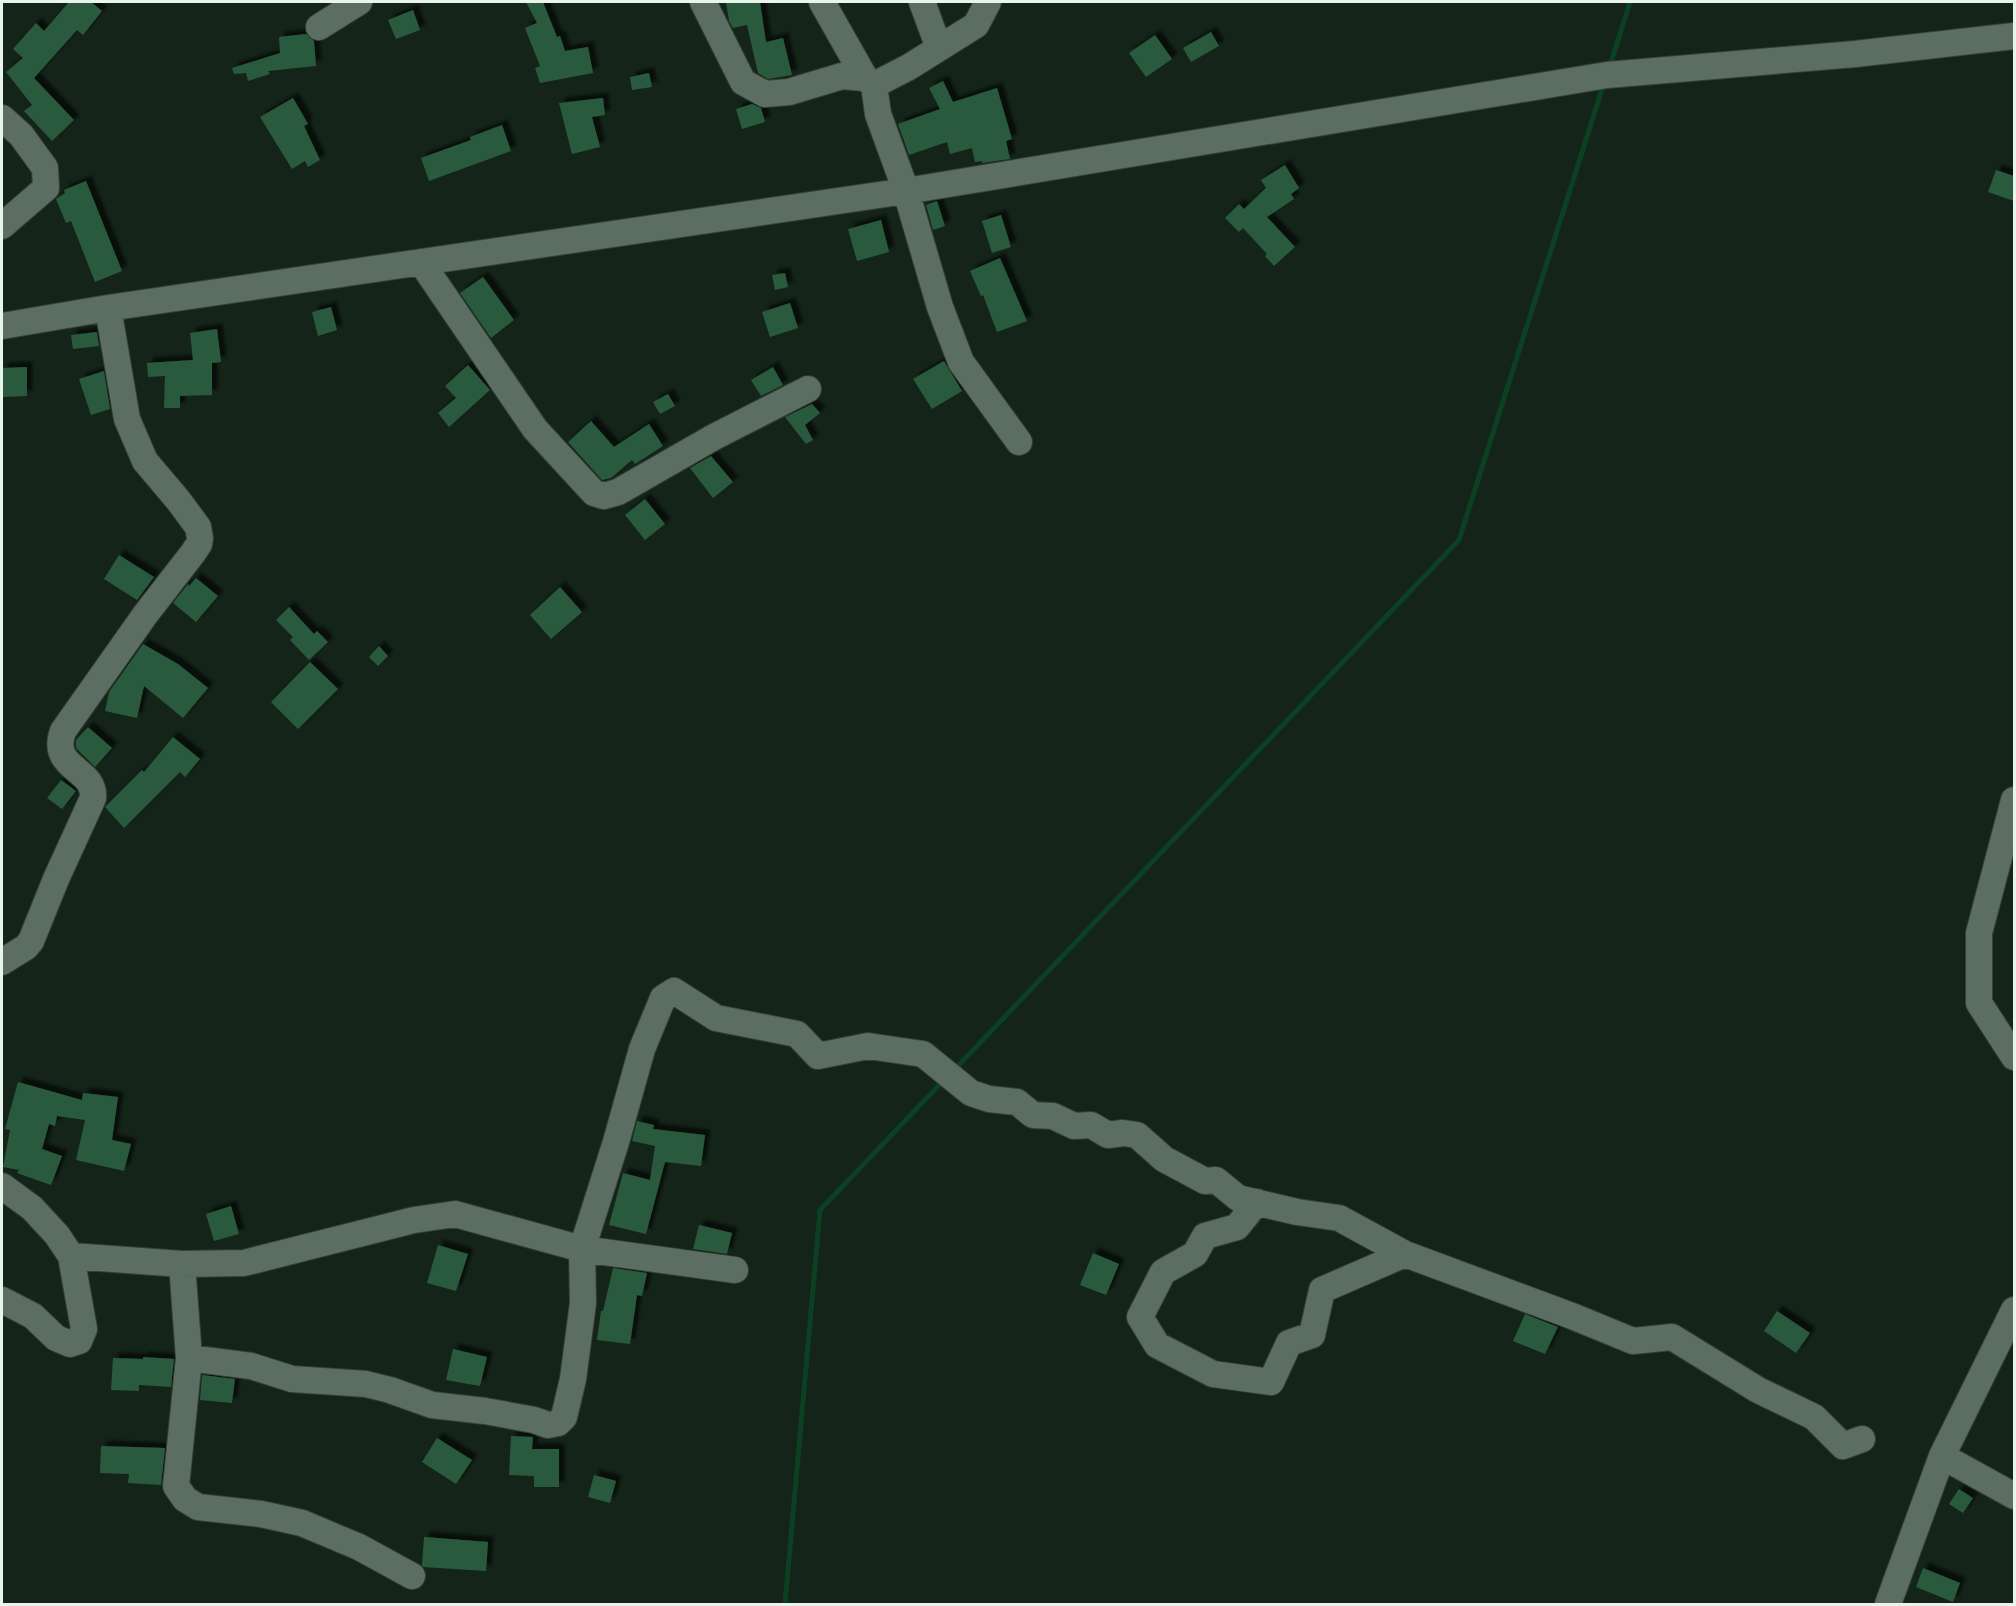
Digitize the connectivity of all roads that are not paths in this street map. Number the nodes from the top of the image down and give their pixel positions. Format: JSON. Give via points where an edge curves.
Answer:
{"nodes":[{"id":1,"x":358,"y":2,"type":"edge"},
{"id":2,"x":703,"y":2,"type":"edge"},
{"id":3,"x":822,"y":2,"type":"edge"},
{"id":4,"x":922,"y":2,"type":"edge"},
{"id":5,"x":988,"y":2,"type":"edge"},
{"id":6,"x":319,"y":27,"type":"dead end"},
{"id":7,"x":2014,"y":36,"type":"edge"},
{"id":8,"x":939,"y":48,"type":"junction"},
{"id":9,"x":869,"y":82,"type":"junction"},
{"id":10,"x":2,"y":118,"type":"edge"},
{"id":11,"x":906,"y":191,"type":"junction"},
{"id":12,"x":2,"y":226,"type":"edge"},
{"id":13,"x":421,"y":262,"type":"junction"},
{"id":14,"x":108,"y":308,"type":"junction"},
{"id":15,"x":2,"y":326,"type":"edge"},
{"id":16,"x":808,"y":388,"type":"dead end"},
{"id":17,"x":1019,"y":442,"type":"dead end"},
{"id":18,"x":2014,"y":800,"type":"edge"},
{"id":19,"x":2,"y":962,"type":"edge"},
{"id":20,"x":2014,"y":1058,"type":"edge"},
{"id":21,"x":2,"y":1186,"type":"edge"},
{"id":22,"x":1257,"y":1202,"type":"junction"},
{"id":23,"x":582,"y":1249,"type":"junction"},
{"id":24,"x":1405,"y":1254,"type":"junction"},
{"id":25,"x":71,"y":1256,"type":"junction"},
{"id":26,"x":182,"y":1264,"type":"junction"},
{"id":27,"x":735,"y":1270,"type":"dead end"},
{"id":28,"x":2,"y":1300,"type":"edge"},
{"id":29,"x":2014,"y":1310,"type":"edge"},
{"id":30,"x":189,"y":1358,"type":"junction"},
{"id":31,"x":1862,"y":1439,"type":"dead end"},
{"id":32,"x":1942,"y":1456,"type":"junction"},
{"id":33,"x":2014,"y":1496,"type":"edge"},
{"id":34,"x":412,"y":1576,"type":"dead end"},
{"id":35,"x":1888,"y":1605,"type":"edge"}],
"edges":[{"from":1,"to":6,"type":"street"},
{"from":2,"to":9,"type":"street","via":[[743,82],[765,94],[789,92],[842,76]]},
{"from":3,"to":9,"type":"street"},
{"from":4,"to":8,"type":"street"},
{"from":5,"to":8,"type":"street","via":[[976,25]]},
{"from":7,"to":11,"type":"street","via":[[1607,75]]},
{"from":8,"to":9,"type":"street","via":[[909,67]]},
{"from":9,"to":11,"type":"street"},
{"from":10,"to":12,"type":"street","via":[[21,135],[45,168],[46,188]]},
{"from":11,"to":13,"type":"street"},
{"from":11,"to":17,"type":"street","via":[[960,362]]},
{"from":13,"to":14,"type":"street"},
{"from":13,"to":16,"type":"street","via":[[536,429],[594,493],[604,496],[618,492]]},
{"from":14,"to":15,"type":"street"},
{"from":14,"to":19,"type":"street","via":[[127,419],[144,461],[178,500],[198,528],[200,538],[193,554],[63,730],[60,750],[90,784],[93,798],[31,941]]},
{"from":18,"to":20,"type":"street","via":[[1979,933],[1979,1002]]},
{"from":21,"to":25,"type":"street","via":[[32,1208]]},
{"from":22,"to":23,"type":"street","via":[[1238,1198],[1216,1180],[1205,1180],[1164,1159],[1137,1135],[1108,1135],[1091,1125],[1074,1126],[1053,1116],[1033,1115],[1017,1102],[971,1093],[923,1054],[868,1046],[818,1056],[797,1034],[716,1018],[674,991],[663,998],[642,1049]]},
{"from":22,"to":24,"type":"street","via":[[1340,1218]]},
{"from":22,"to":24,"type":"street","via":[[1236,1227],[1205,1236],[1195,1254],[1163,1272],[1140,1317],[1157,1346],[1213,1374],[1271,1382],[1289,1343],[1312,1335],[1322,1290]]},
{"from":23,"to":26,"type":"street","via":[[455,1214],[414,1220],[244,1263]]},
{"from":23,"to":27,"type":"street"},
{"from":23,"to":30,"type":"street","via":[[583,1303],[573,1379],[564,1417],[558,1423],[548,1425],[485,1411],[432,1405],[366,1384],[292,1379],[251,1366]]},
{"from":24,"to":31,"type":"street","via":[[1633,1341],[1672,1337],[1758,1390],[1814,1417],[1843,1446]]},
{"from":25,"to":26,"type":"street"},
{"from":25,"to":28,"type":"street","via":[[84,1329],[79,1341],[70,1344],[56,1338],[33,1316]]},
{"from":26,"to":30,"type":"street"},
{"from":29,"to":32,"type":"street"},
{"from":30,"to":34,"type":"street","via":[[176,1486],[185,1499],[198,1507],[302,1523],[359,1547]]},
{"from":32,"to":33,"type":"street"},
{"from":32,"to":35,"type":"street"}]}
